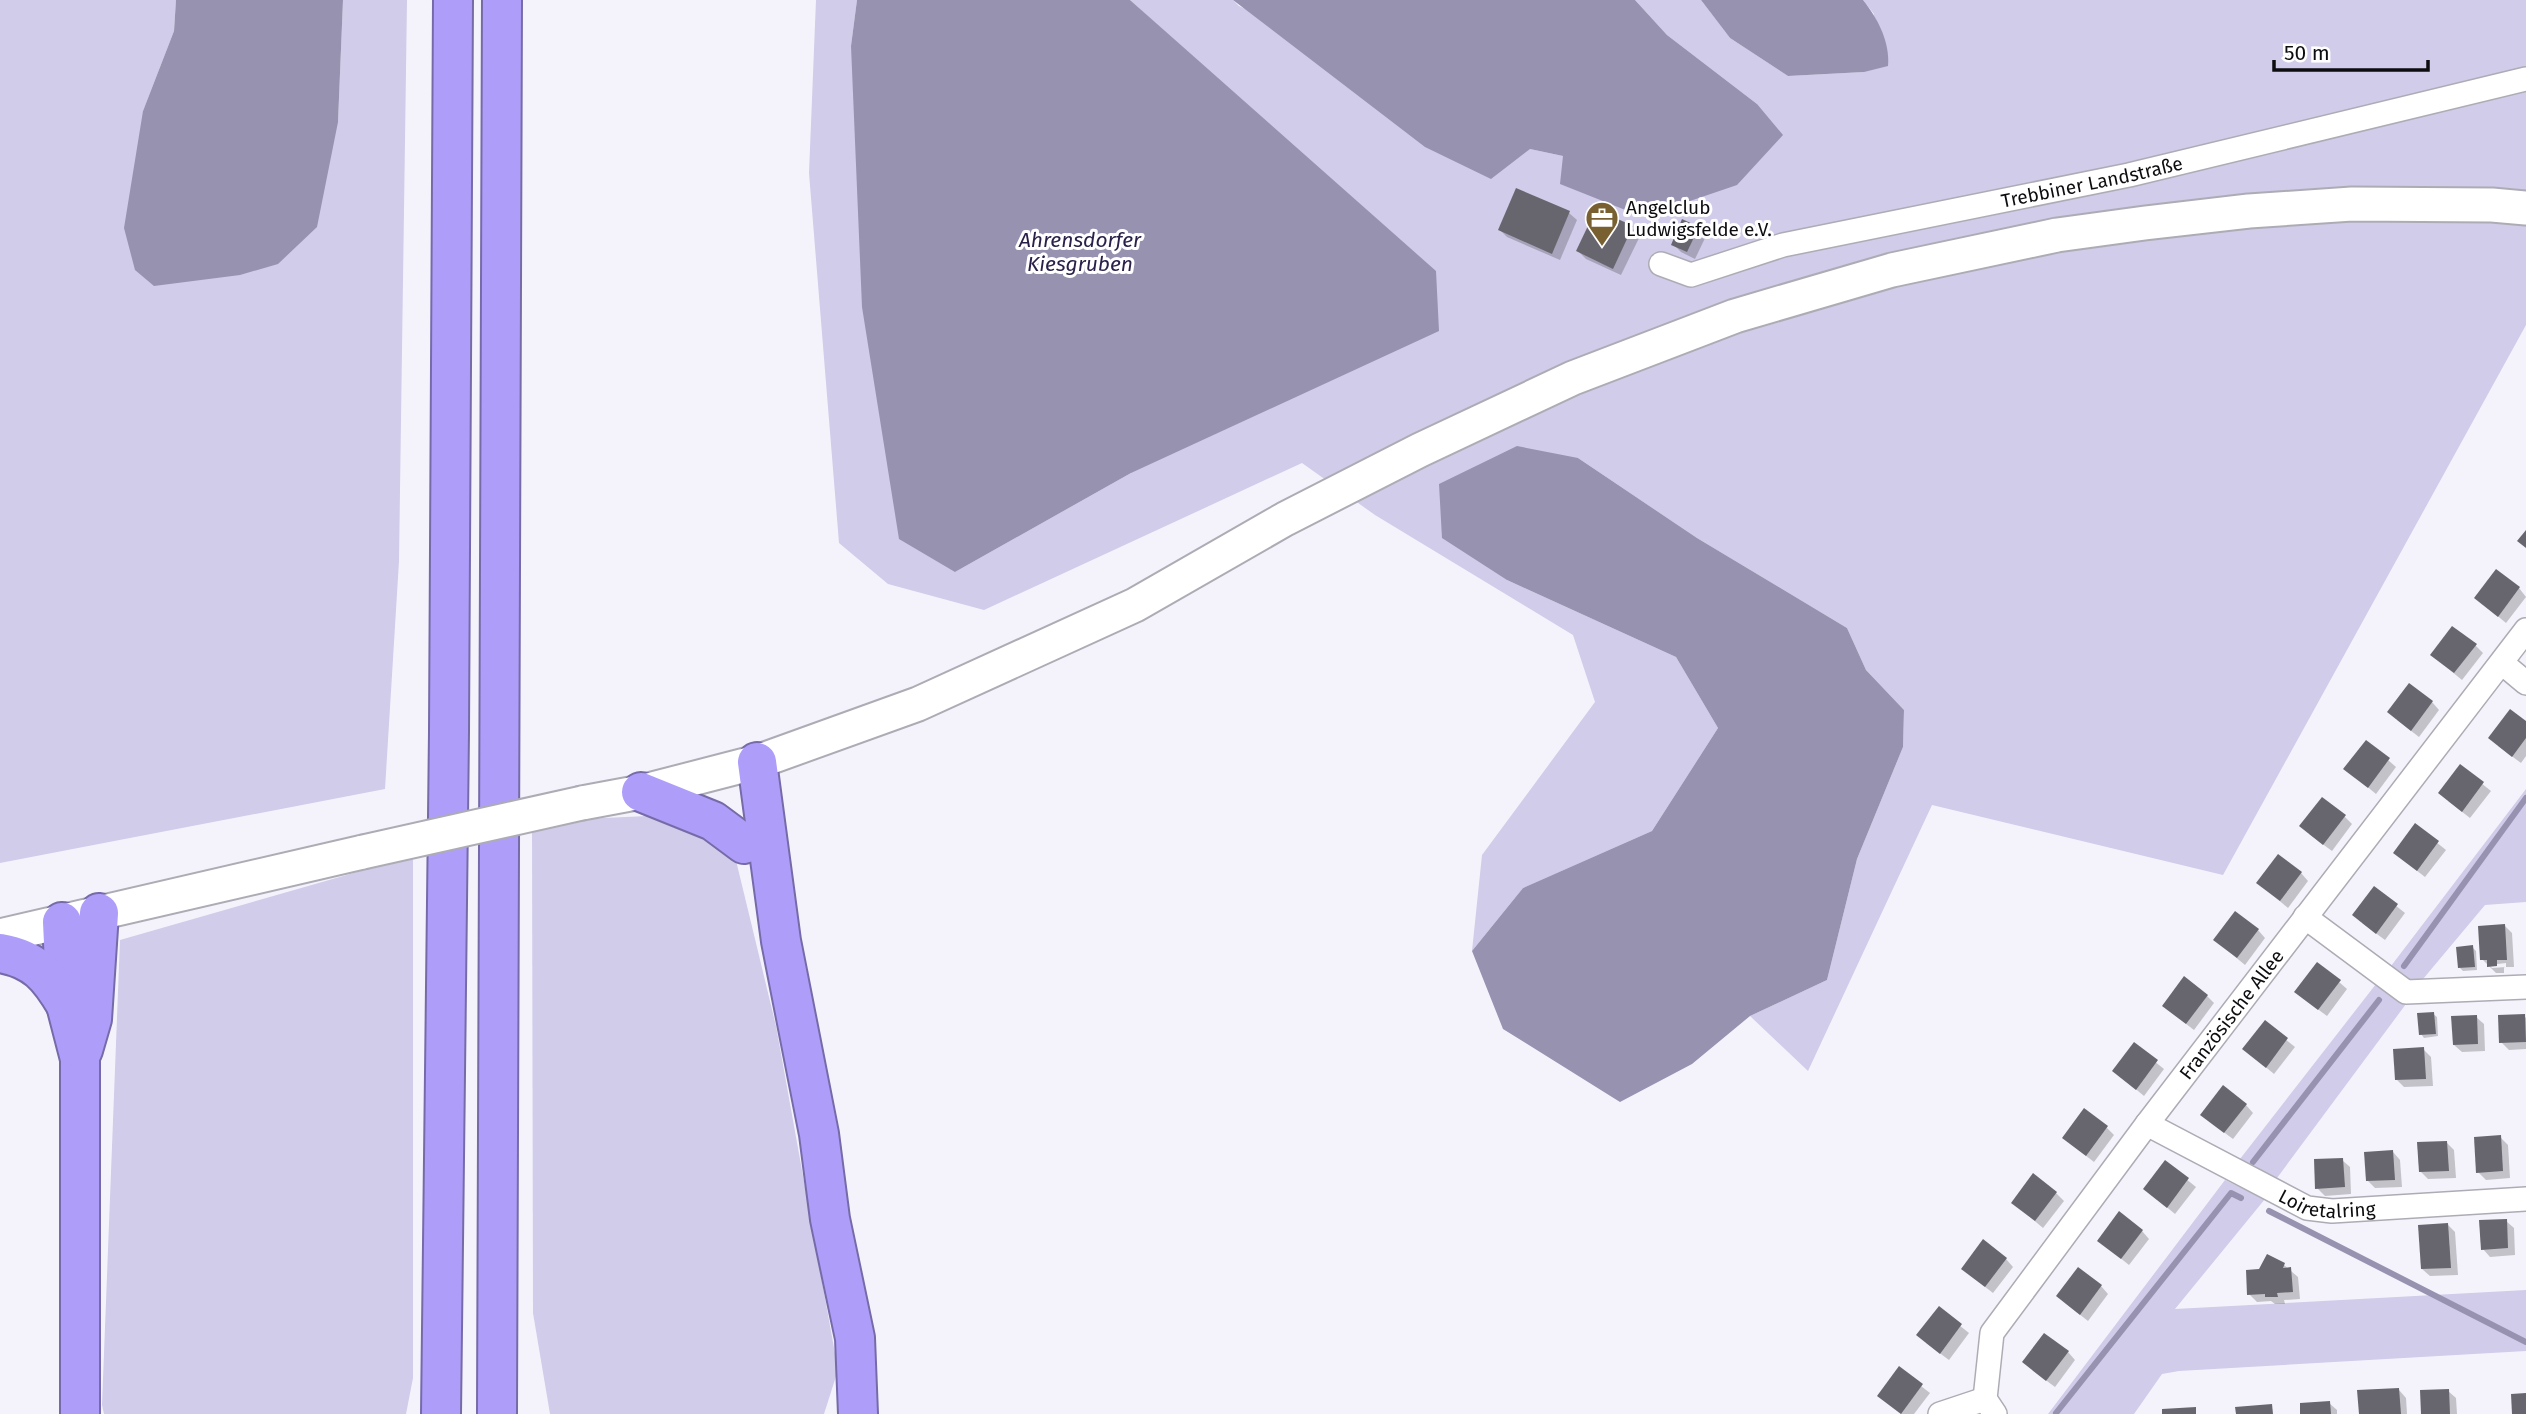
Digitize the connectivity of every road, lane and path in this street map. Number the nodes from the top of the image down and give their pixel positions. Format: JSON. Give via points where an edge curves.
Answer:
{"nodes":[{"id":1,"x":453,"y":0,"type":"edge"},
{"id":2,"x":502,"y":0,"type":"edge"},
{"id":3,"x":2526,"y":79,"type":"edge"},
{"id":4,"x":2526,"y":208,"type":"edge"},
{"id":5,"x":1661,"y":264,"type":"dead end"},
{"id":6,"x":2526,"y":630,"type":"edge"},
{"id":7,"x":2502,"y":663,"type":"junction"},
{"id":8,"x":2526,"y":683,"type":"edge"},
{"id":9,"x":744,"y":766,"type":"junction"},
{"id":10,"x":641,"y":792,"type":"junction"},
{"id":11,"x":744,"y":844,"type":"junction"},
{"id":12,"x":99,"y":913,"type":"junction"},
{"id":13,"x":2305,"y":917,"type":"junction"},
{"id":14,"x":62,"y":922,"type":"junction"},
{"id":15,"x":0,"y":936,"type":"edge"},
{"id":16,"x":781,"y":941,"type":"junction"},
{"id":17,"x":0,"y":953,"type":"edge"},
{"id":18,"x":2526,"y":987,"type":"edge"},
{"id":19,"x":66,"y":1005,"type":"junction"},
{"id":20,"x":80,"y":1059,"type":"junction"},
{"id":21,"x":2147,"y":1124,"type":"junction"},
{"id":22,"x":2526,"y":1199,"type":"edge"},
{"id":23,"x":499,"y":1263,"type":"junction"},
{"id":24,"x":442,"y":1366,"type":"junction"},
{"id":25,"x":854,"y":1403,"type":"edge"},
{"id":26,"x":1990,"y":1406,"type":"edge"},
{"id":27,"x":79,"y":1414,"type":"edge"},
{"id":28,"x":430,"y":1414,"type":"edge"},
{"id":29,"x":441,"y":1414,"type":"edge"},
{"id":30,"x":497,"y":1414,"type":"edge"},
{"id":31,"x":525,"y":1414,"type":"edge"},
{"id":32,"x":1940,"y":1414,"type":"edge"}],
"edges":[{"from":1,"to":24,"type":"highway"},
{"from":2,"to":23,"type":"highway"},
{"from":3,"to":5,"type":"street","name":"Trebbiner Landstraße","via":[[2129,175],[1783,245],[1691,275]]},
{"from":4,"to":9,"type":"main road","via":[[2352,204],[2249,211],[2069,233],[1892,270],[1735,316],[1573,378],[1420,450],[1285,519],[1135,605],[918,704]]},
{"from":6,"to":7,"type":"street","name":"Französische Allee"},
{"from":7,"to":8,"type":"street"},
{"from":7,"to":13,"type":"street","name":"Französische Allee"},
{"from":9,"to":10,"type":"main road"},
{"from":9,"to":11,"type":"highway"},
{"from":9,"to":16,"type":"highway"},
{"from":10,"to":11,"type":"highway","via":[[713,821]]},
{"from":10,"to":12,"type":"main road","bridge":true},
{"from":11,"to":16,"type":"highway","via":[[756,865]]},
{"from":12,"to":14,"type":"main road"},
{"from":12,"to":20,"type":"highway","via":[[92,1019]]},
{"from":13,"to":18,"type":"street","via":[[2406,992]]},
{"from":13,"to":21,"type":"street","name":"Französische Allee"},
{"from":14,"to":15,"type":"main road"},
{"from":14,"to":19,"type":"highway"},
{"from":16,"to":25,"type":"highway","via":[[855,1338]]},
{"from":17,"to":19,"type":"highway","via":[[34,964]]},
{"from":19,"to":20,"type":"highway"},
{"from":20,"to":27,"type":"highway"},
{"from":21,"to":22,"type":"street","name":"Loiretalring","via":[[2307,1208]]},
{"from":21,"to":26,"type":"street","name":"Französische Allee","via":[[1992,1333]]},
{"from":23,"to":30,"type":"highway"},
{"from":23,"to":31,"type":"highway"},
{"from":24,"to":28,"type":"highway"},
{"from":24,"to":29,"type":"highway"},
{"from":26,"to":32,"type":"street"}]}
